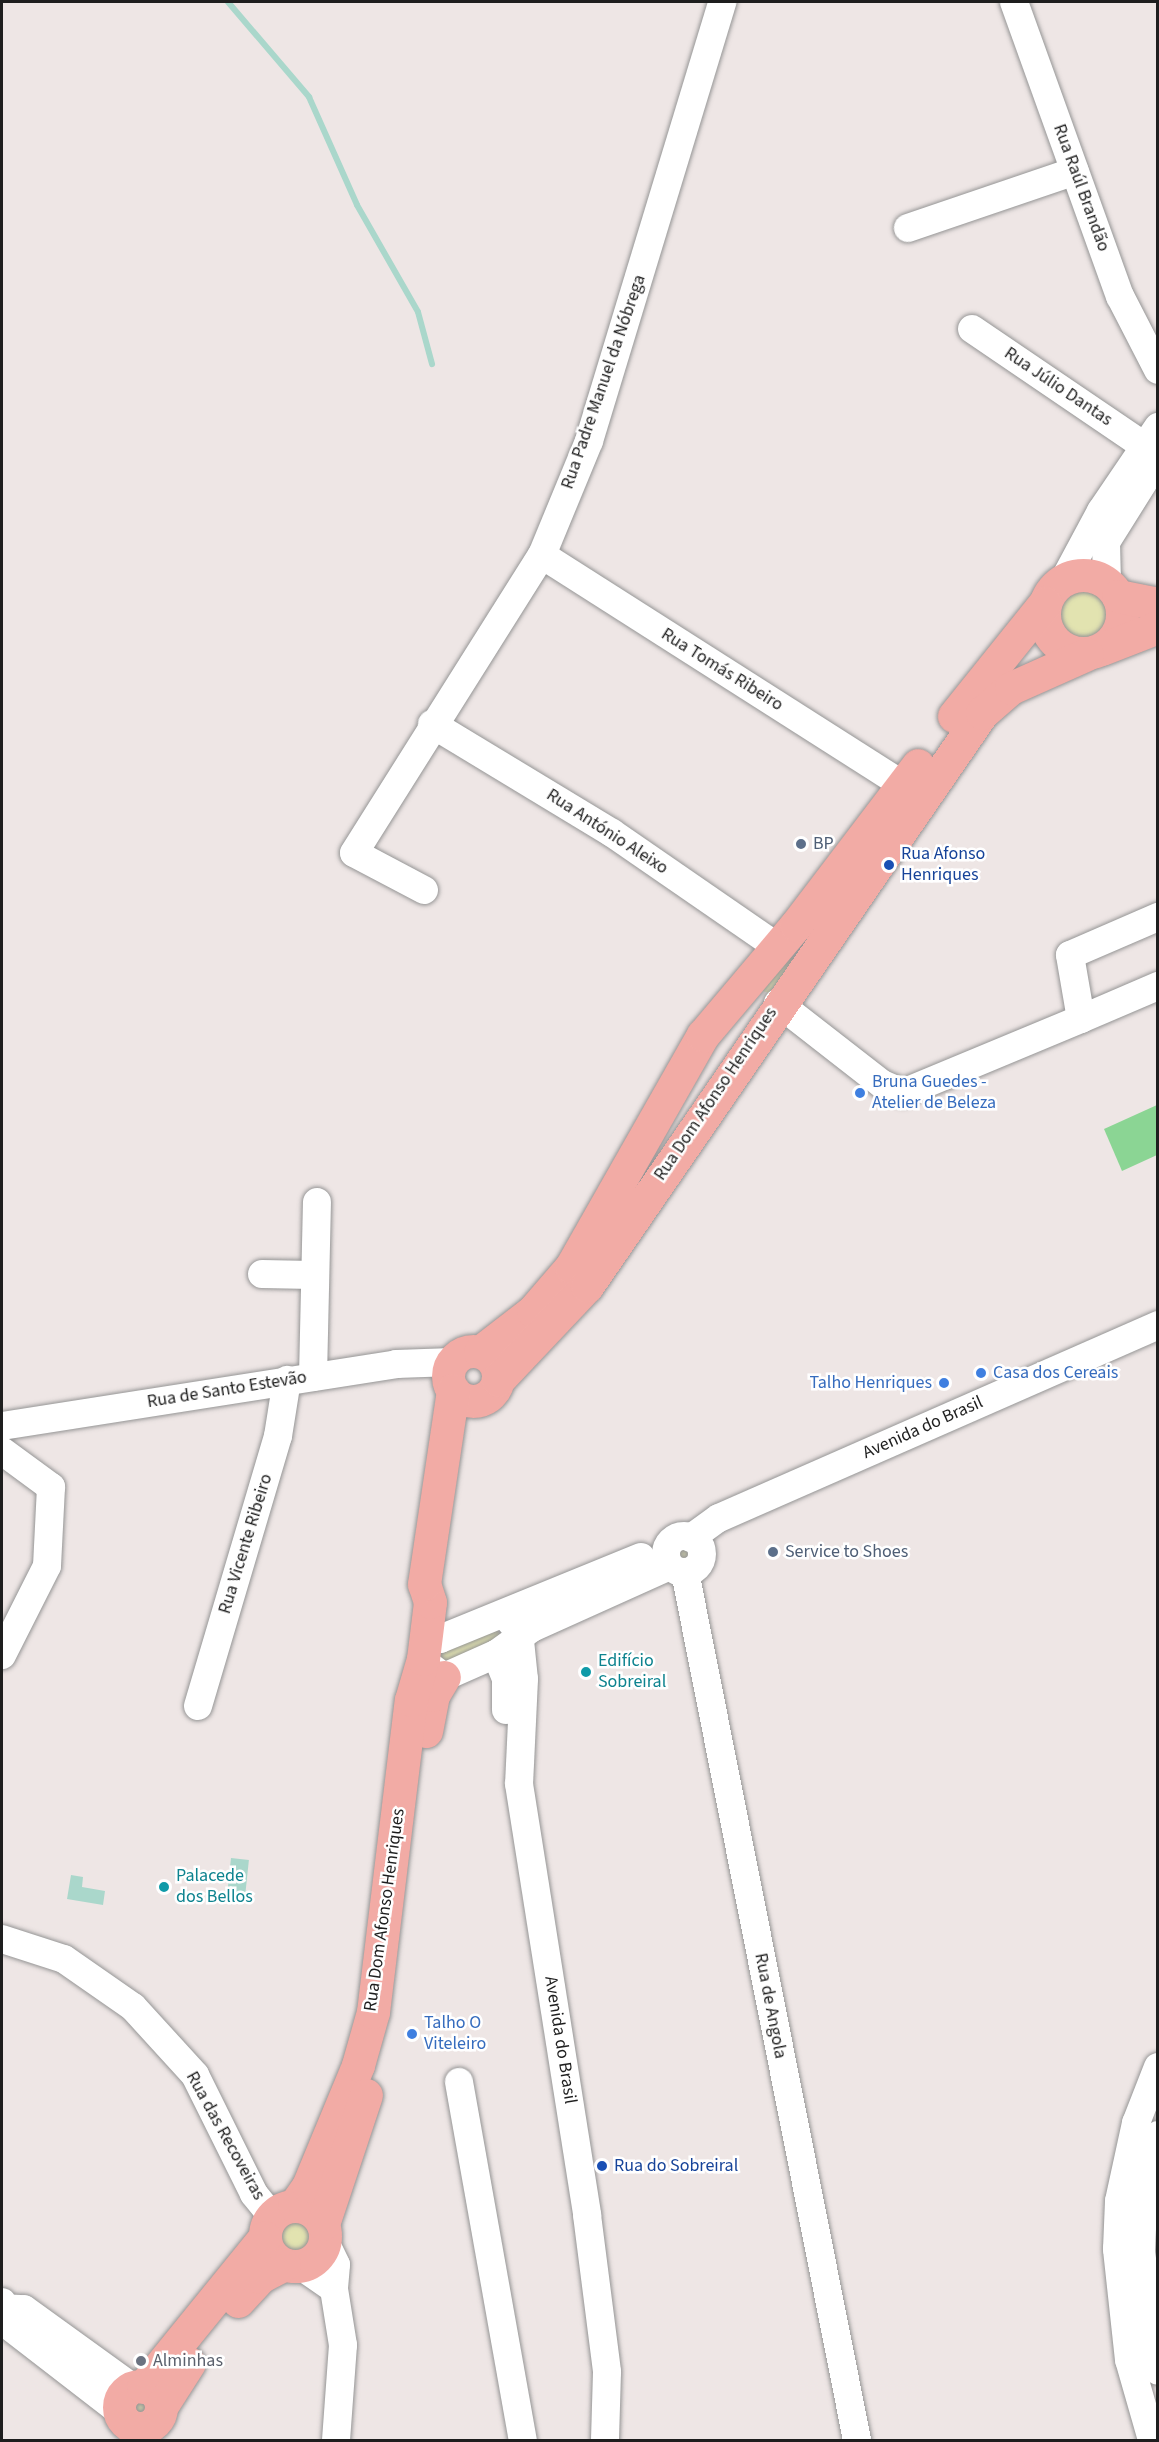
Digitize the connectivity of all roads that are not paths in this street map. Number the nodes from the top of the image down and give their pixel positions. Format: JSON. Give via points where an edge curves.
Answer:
{"nodes":[{"id":1,"x":722,"y":2,"type":"edge"},
{"id":2,"x":1014,"y":2,"type":"edge"},
{"id":3,"x":1075,"y":171,"type":"junction"},
{"id":4,"x":908,"y":228,"type":"dead end"},
{"id":5,"x":972,"y":329,"type":"dead end"},
{"id":6,"x":1158,"y":370,"type":"edge"},
{"id":7,"x":1153,"y":444,"type":"edge"},
{"id":8,"x":542,"y":555,"type":"junction"},
{"id":9,"x":1112,"y":590,"type":"junction"},
{"id":10,"x":1054,"y":591,"type":"junction"},
{"id":11,"x":1158,"y":604,"type":"edge"},
{"id":12,"x":1158,"y":627,"type":"edge"},
{"id":13,"x":1094,"y":651,"type":"junction"},
{"id":14,"x":432,"y":724,"type":"junction"},
{"id":15,"x":912,"y":791,"type":"junction"},
{"id":16,"x":424,"y":890,"type":"dead end"},
{"id":17,"x":1158,"y":917,"type":"edge"},
{"id":18,"x":797,"y":939,"type":"junction"},
{"id":19,"x":1158,"y":986,"type":"edge"},
{"id":20,"x":741,"y":990,"type":"junction"},
{"id":21,"x":774,"y":1008,"type":"junction"},
{"id":22,"x":1081,"y":1019,"type":"junction"},
{"id":23,"x":317,"y":1202,"type":"dead end"},
{"id":24,"x":262,"y":1274,"type":"dead end"},
{"id":25,"x":313,"y":1275,"type":"junction"},
{"id":26,"x":1158,"y":1325,"type":"edge"},
{"id":27,"x":1158,"y":1341,"type":"edge"},
{"id":28,"x":464,"y":1376,"type":"junction"},
{"id":29,"x":300,"y":1378,"type":"junction"},
{"id":30,"x":2,"y":1426,"type":"edge"},
{"id":31,"x":2,"y":1451,"type":"edge"},
{"id":32,"x":683,"y":1555,"type":"junction"},
{"id":33,"x":504,"y":1614,"type":"junction"},
{"id":34,"x":507,"y":1647,"type":"junction"},
{"id":35,"x":2,"y":1655,"type":"edge"},
{"id":36,"x":431,"y":1659,"type":"junction"},
{"id":37,"x":198,"y":1706,"type":"dead end"},
{"id":38,"x":2,"y":1939,"type":"edge"},
{"id":39,"x":1158,"y":2067,"type":"edge"},
{"id":40,"x":459,"y":2082,"type":"dead end"},
{"id":41,"x":1158,"y":2135,"type":"edge"},
{"id":42,"x":277,"y":2220,"type":"junction"},
{"id":43,"x":324,"y":2233,"type":"junction"},
{"id":44,"x":293,"y":2265,"type":"junction"},
{"id":45,"x":334,"y":2289,"type":"junction"},
{"id":46,"x":2,"y":2305,"type":"edge"},
{"id":47,"x":1158,"y":2371,"type":"edge"},
{"id":48,"x":138,"y":2415,"type":"edge"},
{"id":49,"x":336,"y":2440,"type":"edge"},
{"id":50,"x":523,"y":2440,"type":"edge"},
{"id":51,"x":587,"y":2440,"type":"edge"},
{"id":52,"x":605,"y":2440,"type":"edge"},
{"id":53,"x":857,"y":2440,"type":"edge"},
{"id":54,"x":1152,"y":2440,"type":"edge"}],
"edges":[{"from":1,"to":8,"type":"street","name":"Rua Padre Manuel da Nóbrega","via":[[589,441]]},
{"from":2,"to":3,"type":"street","name":"Rua Raúl Brandão"},
{"from":3,"to":4,"type":"street"},
{"from":3,"to":6,"type":"street","name":"Rua Raúl Brandão","via":[[1120,296]]},
{"from":5,"to":7,"type":"street","name":"Rua Júlio Dantas"},
{"from":7,"to":9,"type":"street","name":"Rua Dom Afonso Henriques","via":[[1106,542]]},
{"from":7,"to":10,"type":"street","name":"Rua Dom Afonso Henriques"},
{"from":8,"to":14,"type":"street","name":"Rua Padre Manuel da Nóbrega"},
{"from":8,"to":15,"type":"street","name":"Rua Tomás Ribeiro"},
{"from":9,"to":10,"type":"main road","via":[[1086,575]]},
{"from":9,"to":11,"type":"main road"},
{"from":9,"to":13,"type":"main road","name":"Rua Dom Afonso Henriques","via":[[1120,626]]},
{"from":10,"to":13,"type":"main road","via":[[1052,640]]},
{"from":10,"to":15,"type":"main road","name":"Rua Dom Afonso Henriques"},
{"from":12,"to":13,"type":"main road"},
{"from":13,"to":15,"type":"main road","name":"Rua Dom Afonso Henriques","via":[[1000,694]]},
{"from":14,"to":16,"type":"street","name":"Rua Padre Manuel da Nóbrega","via":[[354,853]]},
{"from":14,"to":18,"type":"street","name":"Rua António Aleixo"},
{"from":15,"to":18,"type":"main road","name":"Rua Dom Afonso Henriques"},
{"from":17,"to":22,"type":"street","via":[[1070,955]]},
{"from":18,"to":20,"type":"main road","name":"Rua Dom Afonso Henriques"},
{"from":18,"to":21,"type":"main road","name":"Rua Dom Afonso Henriques"},
{"from":19,"to":22,"type":"street"},
{"from":20,"to":21,"type":"main road","via":[[750,1007]]},
{"from":20,"to":28,"type":"main road","name":"Rua Dom Afonso Henriques","via":[[698,1044],[571,1267],[533,1311]]},
{"from":21,"to":22,"type":"street","via":[[882,1084],[903,1093]]},
{"from":21,"to":28,"type":"main road","name":"Rua Dom Afonso Henriques","via":[[587,1286],[498,1380],[486,1398]]},
{"from":23,"to":25,"type":"street","name":"Rua Vicente Ribeiro"},
{"from":24,"to":25,"type":"street"},
{"from":25,"to":29,"type":"street","name":"Rua Vicente Ribeiro"},
{"from":26,"to":32,"type":"street","name":"Avenida do Brasil","via":[[719,1518]]},
{"from":27,"to":32,"type":"street","name":"Avenida do Brasil"},
{"from":28,"to":29,"type":"street","name":"Rua de Santo Estevão"},
{"from":28,"to":36,"type":"main road","name":"Rua Dom Afonso Henriques","via":[[439,1588],[430,1602]]},
{"from":29,"to":30,"type":"street","name":"Rua de Santo Estevão"},
{"from":29,"to":37,"type":"street","name":"Rua Vicente Ribeiro","via":[[278,1436]]},
{"from":31,"to":35,"type":"street","via":[[51,1488],[47,1566]]},
{"from":32,"to":33,"type":"street","name":"Avenida do Brasil"},
{"from":32,"to":34,"type":"street","name":"Avenida do Brasil","via":[[532,1628]]},
{"from":32,"to":53,"type":"street","name":"Rua de Angola"},
{"from":33,"to":34,"type":"street","name":"Avenida do Brasil","via":[[516,1625]]},
{"from":33,"to":36,"type":"street","name":"Avenida do Brasil"},
{"from":34,"to":36,"type":"street","name":"Avenida do Brasil"},
{"from":34,"to":51,"type":"street","name":"Avenida do Brasil","via":[[504,1784],[589,2372]]},
{"from":34,"to":52,"type":"street","name":"Avenida do Brasil","via":[[524,1679],[519,1784],[589,2226],[607,2373]]},
{"from":36,"to":42,"type":"main road","name":"Rua Dom Afonso Henriques","via":[[411,1700],[373,2012],[358,2065],[308,2186]]},
{"from":36,"to":43,"type":"main road","name":"Rua Dom Afonso Henriques","via":[[428,1713],[388,2021]]},
{"from":38,"to":42,"type":"street","name":"Rua das Recoveiras","via":[[64,1959],[133,2007],[195,2075],[254,2194]]},
{"from":39,"to":54,"type":"street","via":[[1136,2123],[1119,2201],[1117,2249],[1129,2360]]},
{"from":40,"to":50,"type":"street"},
{"from":41,"to":47,"type":"street","via":[[1143,2205],[1141,2252]]},
{"from":42,"to":43,"type":"main road","via":[[312,2210]]},
{"from":42,"to":44,"type":"main road","via":[[271,2254]]},
{"from":42,"to":48,"type":"main road","name":"Rua Dom Afonso Henriques"},
{"from":43,"to":44,"type":"main road","name":"Rua Dom Afonso Henriques","via":[[317,2257]]},
{"from":43,"to":45,"type":"street","via":[[336,2265]]},
{"from":44,"to":45,"type":"street"},
{"from":44,"to":48,"type":"main road","name":"Rua Dom Afonso Henriques","via":[[260,2277]]},
{"from":45,"to":49,"type":"street","via":[[343,2345]]},
{"from":46,"to":48,"type":"street","via":[[24,2309]]}]}
